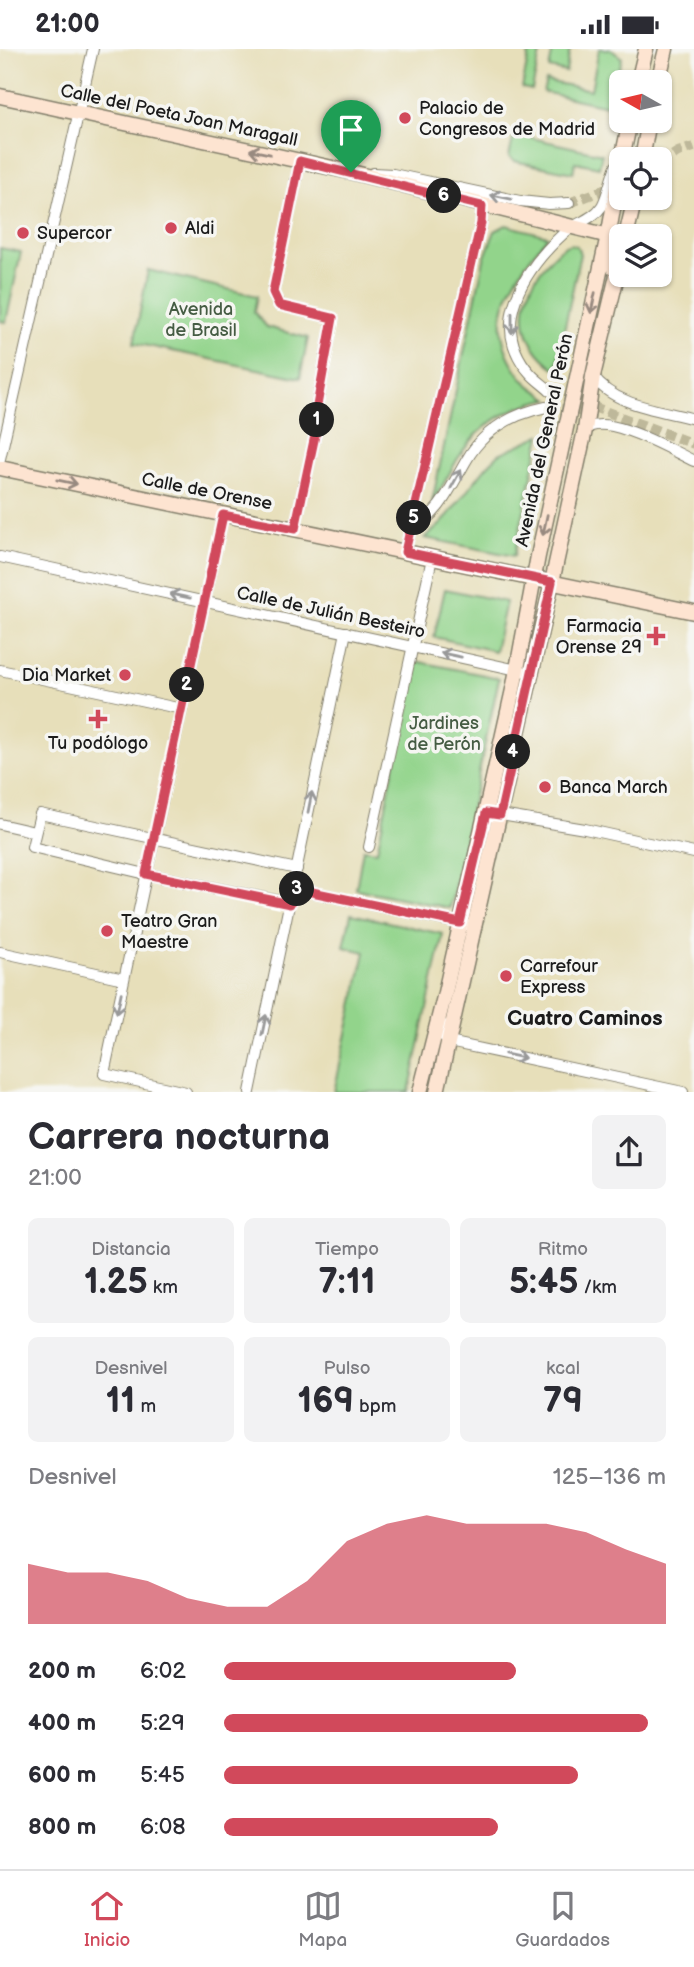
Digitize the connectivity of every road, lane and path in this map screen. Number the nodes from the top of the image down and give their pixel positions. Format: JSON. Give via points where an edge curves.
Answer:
{"nodes":[{"id":1,"x":93,"y":49,"type":"edge"},
{"id":2,"x":646,"y":49,"type":"edge"},
{"id":3,"x":666,"y":49,"type":"edge"},
{"id":4,"x":641,"y":70,"type":"edge"},
{"id":5,"x":661,"y":70,"type":"edge"},
{"id":6,"x":0,"y":96,"type":"edge"},
{"id":7,"x":79,"y":113,"type":"junction"},
{"id":8,"x":627,"y":133,"type":"edge"},
{"id":9,"x":625,"y":143,"type":"junction"},
{"id":10,"x":624,"y":147,"type":"edge"},
{"id":11,"x":300,"y":161,"type":"junction"},
{"id":12,"x":351,"y":172,"type":"junction"},
{"id":13,"x":569,"y":203,"type":"tunnel mouth"},
{"id":14,"x":482,"y":206,"type":"junction"},
{"id":15,"x":613,"y":210,"type":"edge"},
{"id":16,"x":571,"y":226,"type":"junction"},
{"id":17,"x":608,"y":236,"type":"junction"},
{"id":18,"x":614,"y":287,"type":"edge"},
{"id":19,"x":611,"y":302,"type":"junction"},
{"id":20,"x":593,"y":376,"type":"junction"},
{"id":21,"x":550,"y":391,"type":"tunnel mouth"},
{"id":22,"x":546,"y":407,"type":"tunnel mouth"},
{"id":23,"x":694,"y":419,"type":"edge"},
{"id":24,"x":585,"y":430,"type":"junction"},
{"id":25,"x":0,"y":459,"type":"edge"},
{"id":26,"x":694,"y":461,"type":"edge"},
{"id":27,"x":0,"y":468,"type":"edge"},
{"id":28,"x":223,"y":515,"type":"junction"},
{"id":29,"x":295,"y":529,"type":"junction"},
{"id":30,"x":411,"y":529,"type":"junction"},
{"id":31,"x":405,"y":552,"type":"junction"},
{"id":32,"x":0,"y":557,"type":"edge"},
{"id":33,"x":432,"y":558,"type":"junction"},
{"id":34,"x":534,"y":579,"type":"junction"},
{"id":35,"x":552,"y":582,"type":"junction"},
{"id":36,"x":205,"y":601,"type":"junction"},
{"id":37,"x":694,"y":612,"type":"edge"},
{"id":38,"x":345,"y":632,"type":"junction"},
{"id":39,"x":413,"y":646,"type":"junction"},
{"id":40,"x":0,"y":670,"type":"edge"},
{"id":41,"x":524,"y":671,"type":"junction"},
{"id":42,"x":183,"y":709,"type":"junction"},
{"id":43,"x":493,"y":814,"type":"junction"},
{"id":44,"x":0,"y":824,"type":"edge"},
{"id":45,"x":36,"y":832,"type":"junction"},
{"id":46,"x":154,"y":839,"type":"junction"},
{"id":47,"x":369,"y":847,"type":"dead end"},
{"id":48,"x":694,"y":853,"type":"edge"},
{"id":49,"x":297,"y":869,"type":"junction"},
{"id":50,"x":146,"y":874,"type":"junction"},
{"id":51,"x":293,"y":888,"type":"junction"},
{"id":52,"x":290,"y":904,"type":"junction"},
{"id":53,"x":467,"y":925,"type":"junction"},
{"id":54,"x":0,"y":952,"type":"edge"},
{"id":55,"x":124,"y":979,"type":"junction"},
{"id":56,"x":444,"y":997,"type":"junction"},
{"id":57,"x":449,"y":1042,"type":"junction"},
{"id":58,"x":186,"y":1092,"type":"edge"},
{"id":59,"x":250,"y":1092,"type":"edge"},
{"id":60,"x":420,"y":1092,"type":"edge"},
{"id":61,"x":437,"y":1092,"type":"edge"},
{"id":62,"x":684,"y":1092,"type":"edge"}],
"edges":[{"from":1,"to":7,"type":"street"},
{"from":2,"to":4,"type":"main road"},
{"from":3,"to":5,"type":"main road"},
{"from":6,"to":7,"type":"main road","name":"Calle del Poeta Joan Maragall"},
{"from":11,"to":7,"type":"main road","name":"Calle del Poeta Joan Maragall","one_way":true},
{"from":7,"to":25,"type":"street"},
{"from":8,"to":9,"type":"main road","name":"Avenida del General Perón"},
{"from":9,"to":10,"type":"main road","name":"Avenida del General Perón"},
{"from":9,"to":16,"type":"street","name":"Avenida del General Perón","via":[[602,205],[594,215]]},
{"from":11,"to":12,"type":"main road","name":"Calle del Poeta Joan Maragall"},
{"from":11,"to":29,"type":"street","via":[[273,292],[279,305],[333,318]]},
{"from":13,"to":12,"type":"street","name":"Calle del Poeta Joan Maragall","one_way":true,"via":[[535,203],[393,174]]},
{"from":12,"to":14,"type":"main road","name":"Calle del Poeta Joan Maragall"},
{"from":14,"to":16,"type":"main road","name":"Calle del Poeta Joan Maragall"},
{"from":14,"to":30,"type":"street"},
{"from":15,"to":17,"type":"main road","name":"Avenida del General Perón"},
{"from":16,"to":17,"type":"main road","name":"Calle del Poeta Joan Maragall"},
{"from":16,"to":21,"type":"street","name":"Avenida del General Perón","one_way":true,"via":[[530,270],[513,304],[517,351],[530,373]]},
{"from":17,"to":19,"type":"main road","via":[[616,250]]},
{"from":17,"to":34,"type":"main road","name":"Avenida del General Perón","one_way":true},
{"from":18,"to":19,"type":"main road","name":"Avenida del General Perón"},
{"from":19,"to":20,"type":"main road","name":"Avenida del General Perón"},
{"from":20,"to":23,"type":"street","via":[[609,393]]},
{"from":20,"to":24,"type":"main road","name":"Avenida del General Perón"},
{"from":30,"to":22,"type":"street","name":"Avenida del General Perón","one_way":true,"via":[[434,511],[475,448],[494,429],[516,415]]},
{"from":24,"to":26,"type":"street","via":[[596,424],[629,431]]},
{"from":24,"to":35,"type":"main road","name":"Avenida del General Perón"},
{"from":27,"to":28,"type":"main road","name":"Calle de Orense","one_way":true},
{"from":28,"to":29,"type":"main road","name":"Calle de Orense"},
{"from":28,"to":36,"type":"street"},
{"from":29,"to":31,"type":"main road","name":"Calle de Orense"},
{"from":30,"to":31,"type":"street"},
{"from":31,"to":33,"type":"main road","name":"Calle de Orense"},
{"from":36,"to":32,"type":"street","name":"Calle de Julián Besteiro","one_way":true},
{"from":33,"to":34,"type":"main road","name":"Calle de Orense"},
{"from":33,"to":39,"type":"street"},
{"from":34,"to":35,"type":"main road","name":"Calle de Orense"},
{"from":34,"to":41,"type":"main road","name":"Avenida del General Perón"},
{"from":35,"to":37,"type":"main road","name":"Calle de Orense"},
{"from":35,"to":41,"type":"main road","name":"Avenida del General Perón"},
{"from":36,"to":38,"type":"street","name":"Calle de Julián Besteiro"},
{"from":36,"to":42,"type":"street"},
{"from":38,"to":39,"type":"street","name":"Calle de Julián Besteiro"},
{"from":49,"to":38,"type":"street","one_way":true},
{"from":41,"to":39,"type":"street","name":"Calle de Julián Besteiro","one_way":true},
{"from":39,"to":47,"type":"street"},
{"from":40,"to":42,"type":"street"},
{"from":41,"to":43,"type":"main road","name":"Avenida del General Perón"},
{"from":42,"to":46,"type":"street"},
{"from":43,"to":48,"type":"street"},
{"from":43,"to":53,"type":"main road","name":"Avenida del General Perón"},
{"from":44,"to":45,"type":"street"},
{"from":45,"to":46,"type":"street","via":[[40,814]]},
{"from":45,"to":50,"type":"street","via":[[32,847]]},
{"from":46,"to":49,"type":"street"},
{"from":46,"to":50,"type":"street"},
{"from":49,"to":51,"type":"street"},
{"from":50,"to":52,"type":"street"},
{"from":50,"to":55,"type":"street"},
{"from":51,"to":52,"type":"street"},
{"from":51,"to":53,"type":"street"},
{"from":59,"to":52,"type":"street","one_way":true},
{"from":53,"to":56,"type":"main road","name":"Avenida del General Perón"},
{"from":53,"to":57,"type":"main road","name":"Avenida del General Perón"},
{"from":54,"to":55,"type":"street"},
{"from":55,"to":58,"type":"street","one_way":true,"via":[[104,1074]]},
{"from":56,"to":57,"type":"street","via":[[440,1030]]},
{"from":56,"to":60,"type":"main road","name":"Avenida del General Perón"},
{"from":57,"to":61,"type":"main road","name":"Avenida del General Perón"},
{"from":57,"to":62,"type":"street","one_way":true}]}
